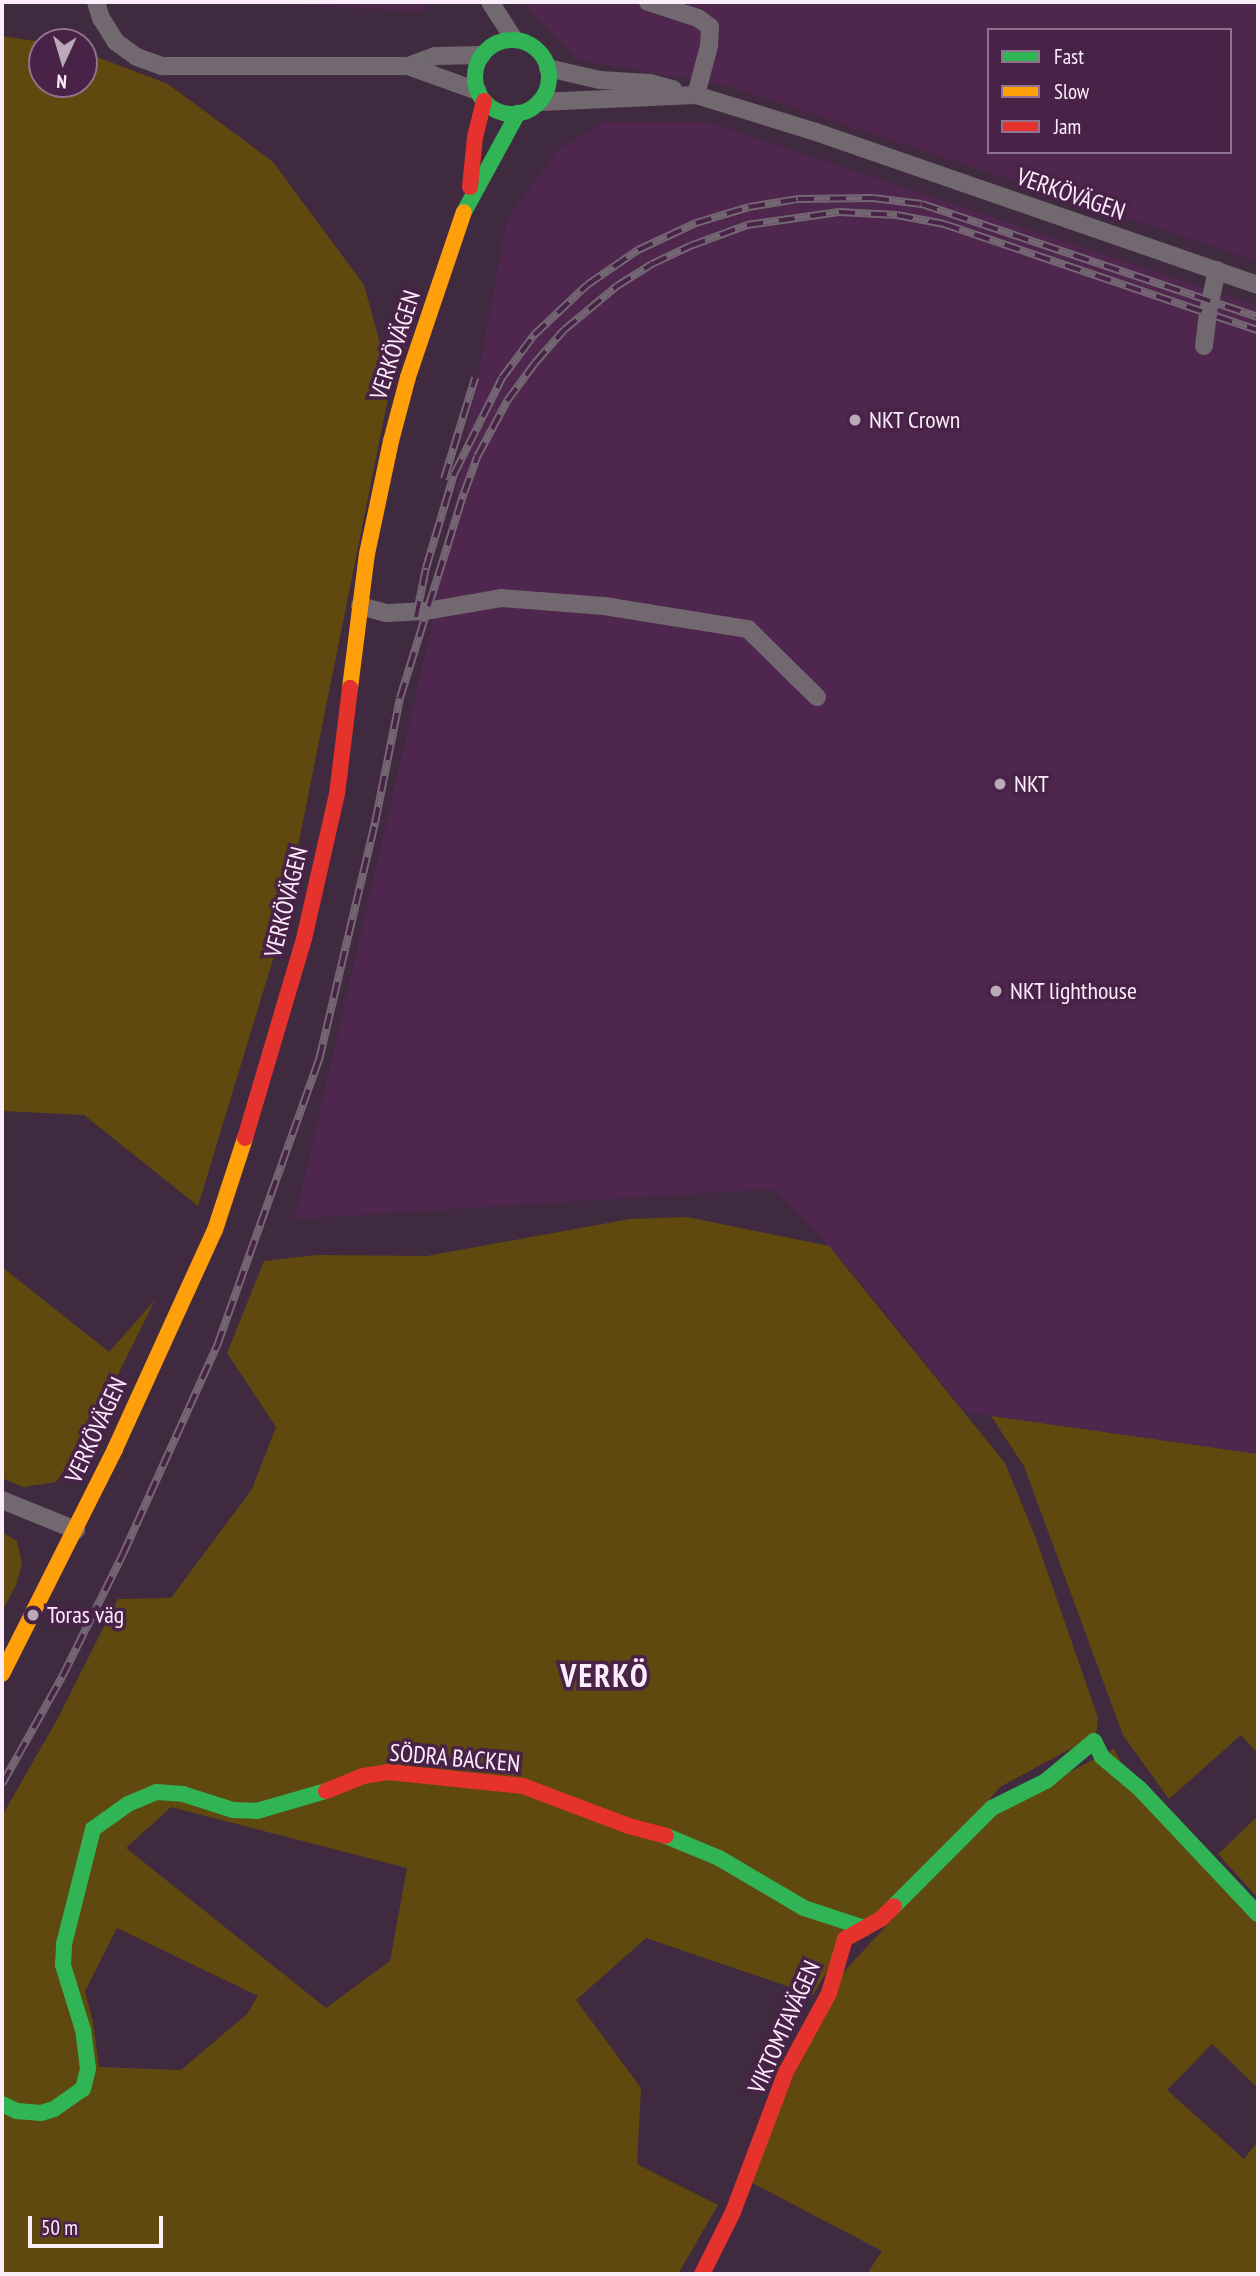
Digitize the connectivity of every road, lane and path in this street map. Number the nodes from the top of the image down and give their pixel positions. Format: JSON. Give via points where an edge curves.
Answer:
{"nodes":[{"id":1,"x":96,"y":2,"type":"edge"},
{"id":2,"x":490,"y":2,"type":"edge"},
{"id":3,"x":648,"y":2,"type":"edge"},
{"id":4,"x":514,"y":40,"type":"junction"},
{"id":5,"x":482,"y":55,"type":"junction"},
{"id":6,"x":408,"y":65,"type":"junction"},
{"id":7,"x":548,"y":68,"type":"junction"},
{"id":8,"x":696,"y":95,"type":"junction"},
{"id":9,"x":481,"y":96,"type":"junction"},
{"id":10,"x":540,"y":102,"type":"junction"},
{"id":11,"x":518,"y":113,"type":"junction"},
{"id":12,"x":469,"y":199,"type":"junction"},
{"id":13,"x":1217,"y":270,"type":"junction"},
{"id":14,"x":1258,"y":285,"type":"edge"},
{"id":15,"x":1205,"y":346,"type":"dead end"},
{"id":16,"x":360,"y":606,"type":"junction"},
{"id":17,"x":817,"y":697,"type":"dead end"},
{"id":18,"x":2,"y":1500,"type":"edge"},
{"id":19,"x":76,"y":1530,"type":"junction"},
{"id":20,"x":2,"y":1674,"type":"edge"},
{"id":21,"x":1258,"y":1914,"type":"edge"},
{"id":22,"x":865,"y":1928,"type":"junction"},
{"id":23,"x":2,"y":2104,"type":"edge"},
{"id":24,"x":702,"y":2274,"type":"edge"}],
"edges":[{"from":1,"to":6,"type":"street","via":[[116,41],[137,58],[162,66]]},
{"from":2,"to":4,"type":"street"},
{"from":3,"to":8,"type":"street","via":[[698,18],[710,27]]},
{"from":4,"to":5,"type":"street","via":[[496,43]]},
{"from":4,"to":7,"type":"street","via":[[536,48]]},
{"from":5,"to":6,"type":"street","via":[[435,56]]},
{"from":5,"to":9,"type":"street","via":[[475,73]]},
{"from":6,"to":9,"type":"street"},
{"from":7,"to":8,"type":"street","via":[[600,80],[650,83]]},
{"from":7,"to":10,"type":"street","via":[[548,86]]},
{"from":8,"to":10,"type":"street","name":"VERKÖVÄGEN"},
{"from":8,"to":13,"type":"street","name":"VERKÖVÄGEN"},
{"from":9,"to":11,"type":"street","via":[[500,112]]},
{"from":9,"to":12,"type":"street"},
{"from":10,"to":11,"type":"street","name":"VERKÖVÄGEN"},
{"from":11,"to":12,"type":"street","name":"VERKÖVÄGEN"},
{"from":12,"to":16,"type":"street","name":"VERKÖVÄGEN","via":[[408,377],[367,554]]},
{"from":13,"to":14,"type":"street","name":"VERKÖVÄGEN"},
{"from":13,"to":15,"type":"street"},
{"from":16,"to":17,"type":"street","via":[[387,613],[426,611],[501,598],[604,606],[748,629]]},
{"from":16,"to":19,"type":"street","name":"VERKÖVÄGEN","via":[[337,794],[264,1082],[215,1230]]},
{"from":18,"to":19,"type":"street"},
{"from":19,"to":20,"type":"street","name":"VERKÖVÄGEN"},
{"from":21,"to":22,"type":"street","name":"VIKTOMTAVÄGEN","via":[[1140,1789],[1102,1757],[1094,1741],[1046,1781],[992,1808],[881,1919]]},
{"from":22,"to":23,"type":"street","name":"SÖDRA BACKEN","via":[[804,1908],[719,1858],[672,1838],[523,1786],[388,1772],[257,1811],[156,1792],[128,1804],[93,1829],[64,1944],[63,1965],[85,2043],[88,2069],[83,2089],[41,2113]]},
{"from":22,"to":24,"type":"street","name":"VIKTOMTAVÄGEN","via":[[845,1939],[829,1993],[786,2072],[733,2212]]}]}
